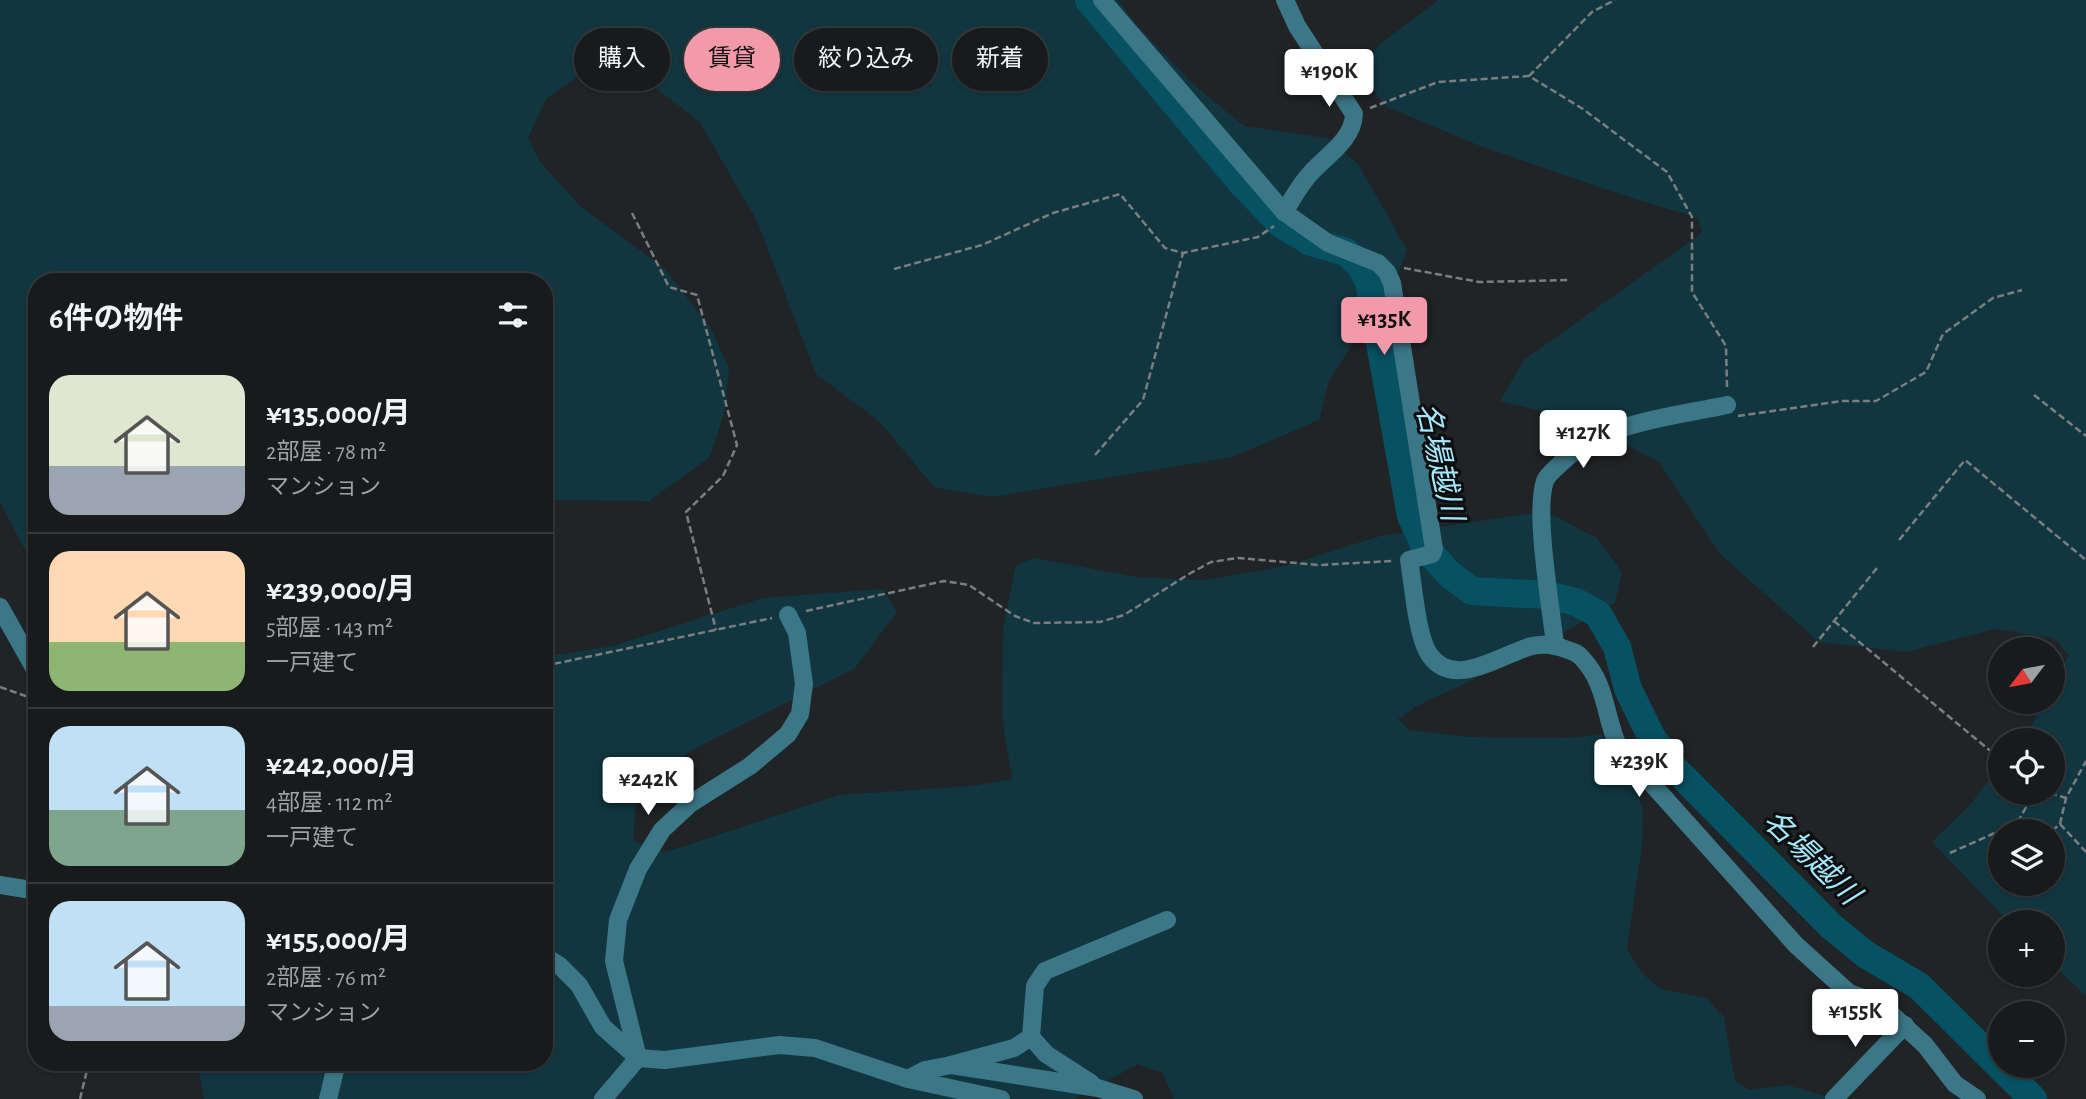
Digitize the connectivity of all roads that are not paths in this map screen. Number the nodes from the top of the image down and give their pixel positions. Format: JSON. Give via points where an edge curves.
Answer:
{"nodes":[{"id":1,"x":1102,"y":0,"type":"edge"},
{"id":2,"x":1285,"y":0,"type":"edge"},
{"id":3,"x":1284,"y":212,"type":"junction"},
{"id":4,"x":1727,"y":405,"type":"road end"},
{"id":5,"x":0,"y":607,"type":"edge"},
{"id":6,"x":788,"y":615,"type":"road end"},
{"id":7,"x":1555,"y":645,"type":"junction"},
{"id":8,"x":28,"y":657,"type":"edge"},
{"id":9,"x":0,"y":885,"type":"edge"},
{"id":10,"x":28,"y":890,"type":"edge"},
{"id":11,"x":1167,"y":920,"type":"dead end"},
{"id":12,"x":553,"y":962,"type":"edge"},
{"id":13,"x":1905,"y":1025,"type":"junction"},
{"id":14,"x":1031,"y":1037,"type":"junction"},
{"id":15,"x":638,"y":1058,"type":"junction"},
{"id":16,"x":951,"y":1065,"type":"junction"},
{"id":17,"x":335,"y":1071,"type":"edge"},
{"id":18,"x":908,"y":1079,"type":"junction"},
{"id":19,"x":1098,"y":1088,"type":"junction"},
{"id":20,"x":328,"y":1099,"type":"edge"},
{"id":21,"x":603,"y":1099,"type":"edge"},
{"id":22,"x":1001,"y":1099,"type":"edge"},
{"id":23,"x":1134,"y":1099,"type":"edge"},
{"id":24,"x":1834,"y":1099,"type":"edge"},
{"id":25,"x":1977,"y":1099,"type":"edge"}],
"edges":[{"from":1,"to":3,"type":"street"},
{"from":2,"to":3,"type":"street","via":[[1350,105],[1353,125],[1307,177]]},
{"from":3,"to":7,"type":"street","via":[[1328,243],[1378,263],[1392,283],[1434,549],[1417,559],[1428,654],[1450,671],[1467,670],[1532,646]]},
{"from":4,"to":7,"type":"street","via":[[1630,425],[1597,438],[1564,459],[1545,479],[1541,512]]},
{"from":5,"to":8,"type":"street"},
{"from":6,"to":15,"type":"street","via":[[797,633],[804,684],[800,714],[788,734],[750,766],[690,804],[662,830],[638,869],[618,920],[614,961]]},
{"from":7,"to":13,"type":"street","via":[[1579,654],[1593,671],[1618,746],[1796,945],[1849,993],[1879,1003]]},
{"from":9,"to":10,"type":"street"},
{"from":11,"to":14,"type":"street","via":[[1045,971],[1035,986]]},
{"from":12,"to":15,"type":"street","via":[[579,985],[603,1027]]},
{"from":13,"to":24,"type":"street"},
{"from":13,"to":25,"type":"street","via":[[1955,1084]]},
{"from":14,"to":16,"type":"street","via":[[1014,1048]]},
{"from":14,"to":19,"type":"street","via":[[1046,1054]]},
{"from":15,"to":18,"type":"street","via":[[665,1060],[779,1045],[814,1048]]},
{"from":15,"to":21,"type":"street"},
{"from":16,"to":18,"type":"street"},
{"from":16,"to":19,"type":"street"},
{"from":17,"to":20,"type":"street"},
{"from":18,"to":22,"type":"street"},
{"from":19,"to":23,"type":"street"}]}
